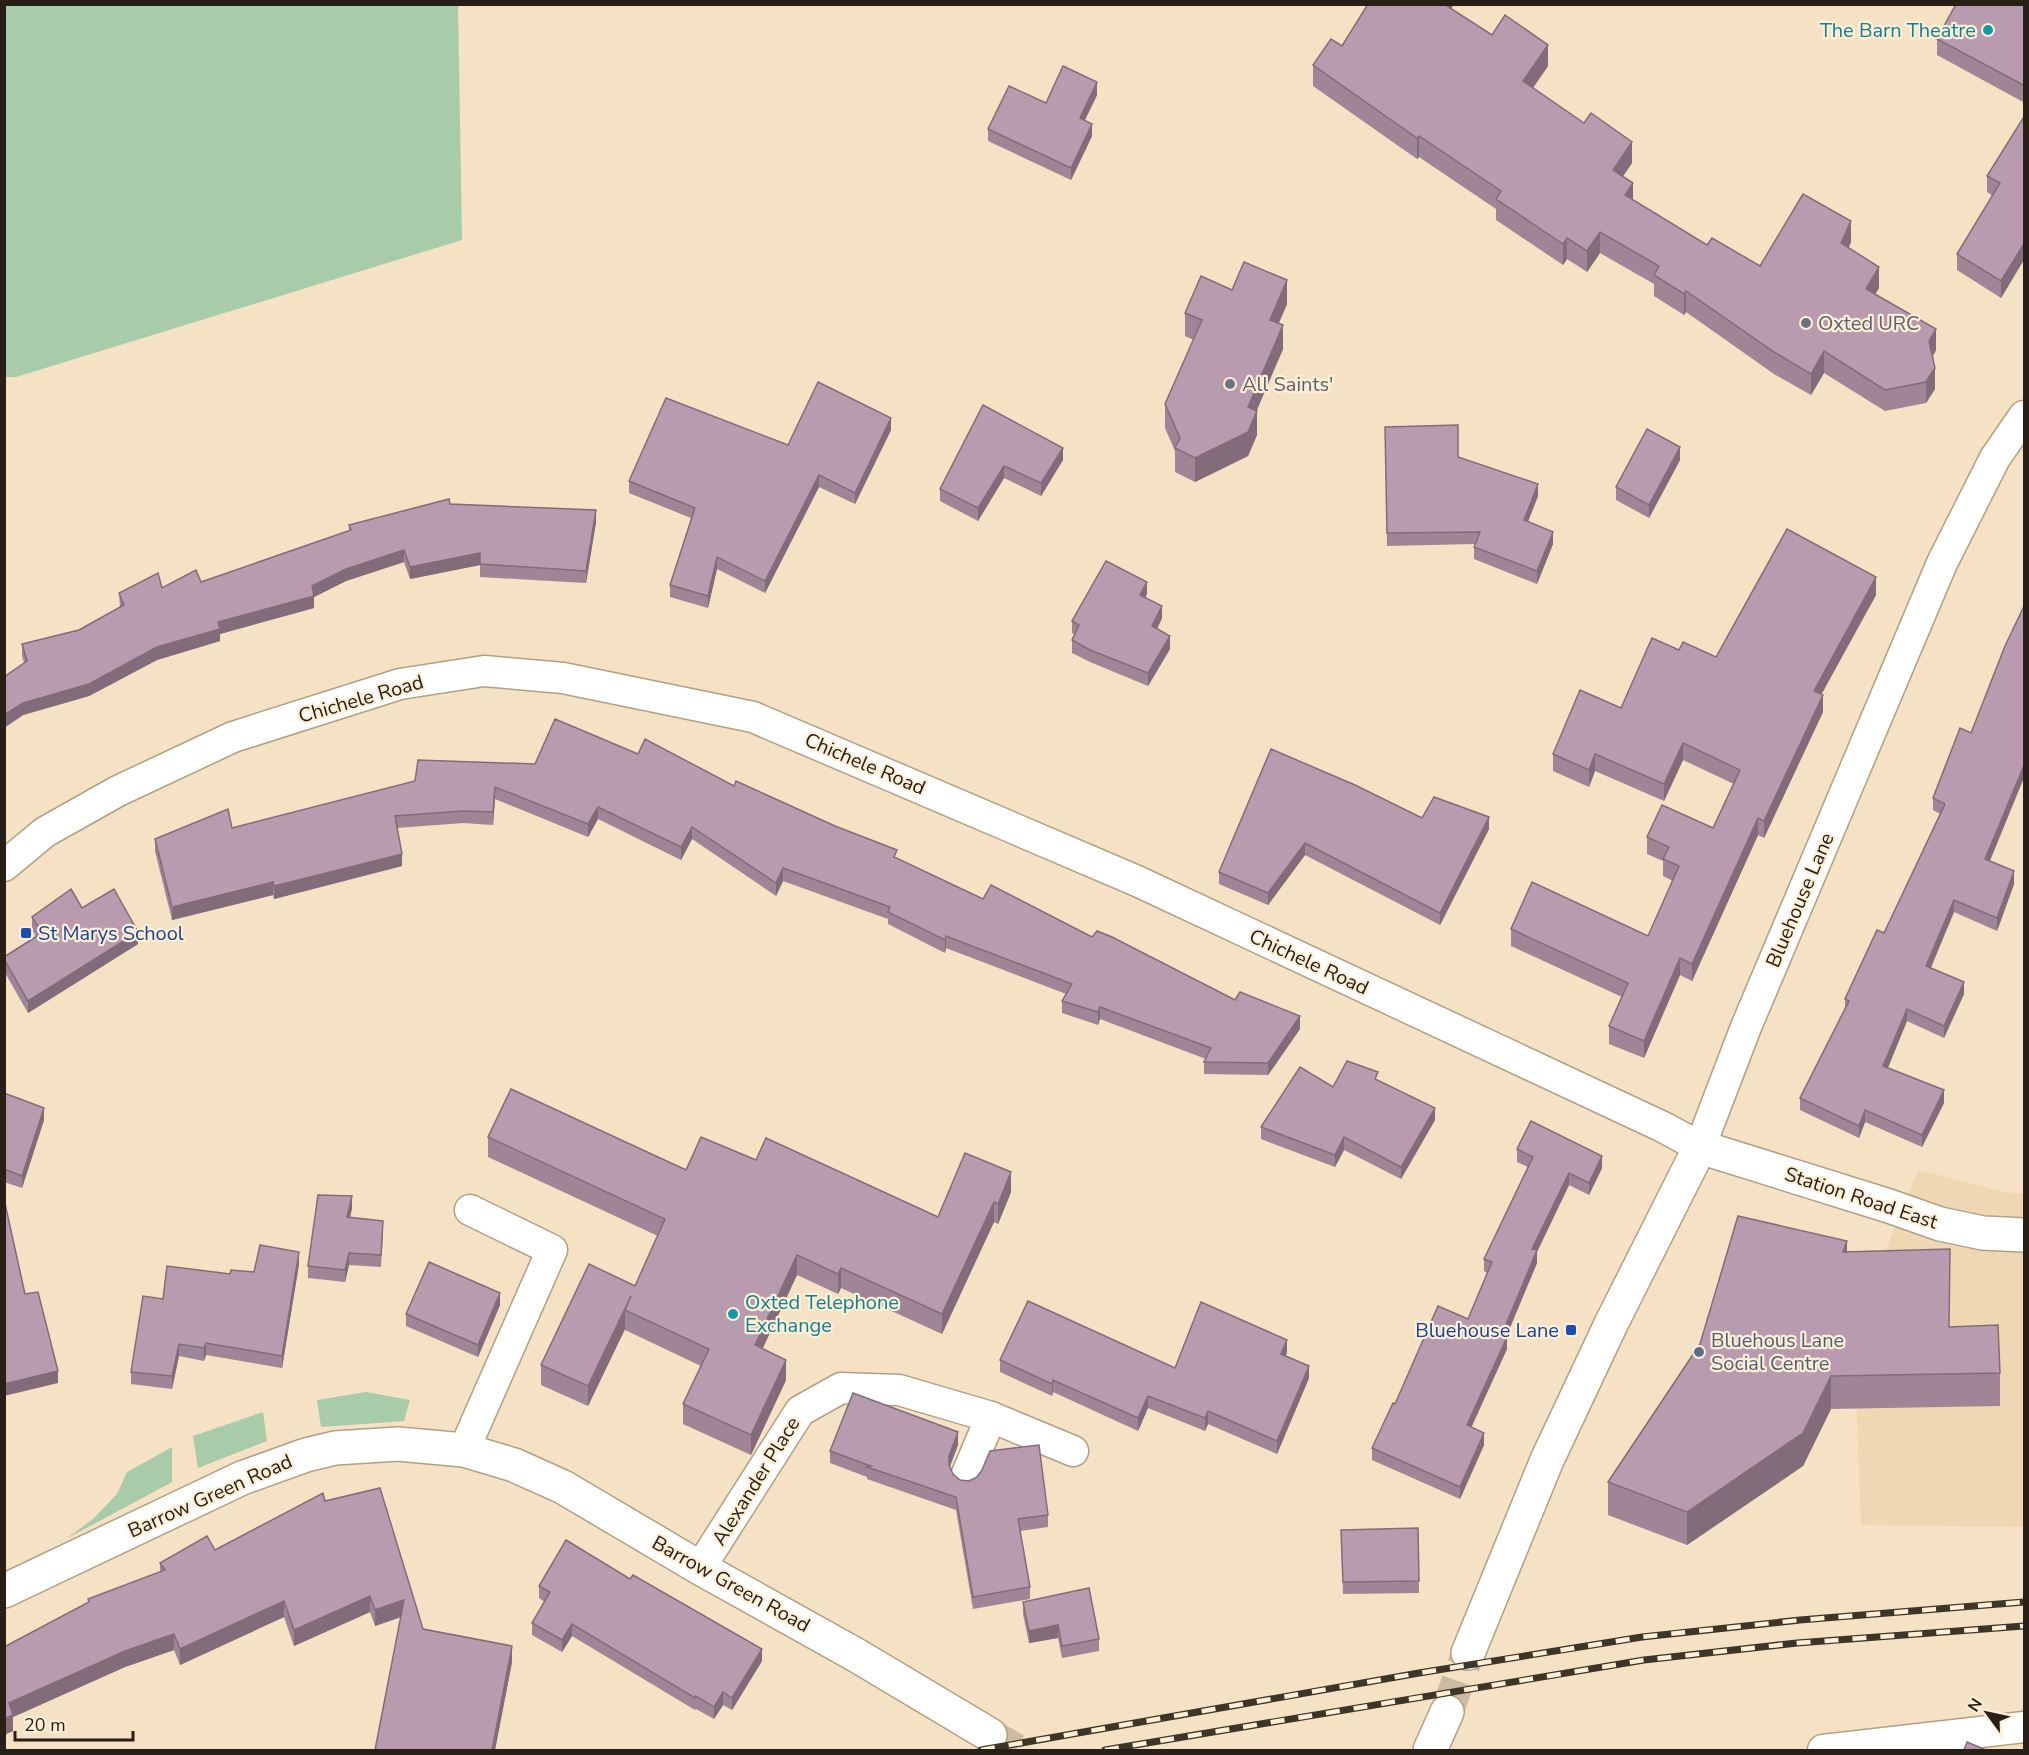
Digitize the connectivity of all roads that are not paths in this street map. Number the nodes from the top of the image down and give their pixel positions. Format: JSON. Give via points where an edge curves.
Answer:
{"nodes":[{"id":1,"x":2025,"y":416,"type":"edge"},
{"id":2,"x":4,"y":866,"type":"edge"},
{"id":3,"x":1700,"y":1146,"type":"junction"},
{"id":4,"x":470,"y":1210,"type":"dead end"},
{"id":5,"x":2025,"y":1235,"type":"edge"},
{"id":6,"x":991,"y":1417,"type":"junction"},
{"id":7,"x":464,"y":1450,"type":"junction"},
{"id":8,"x":1073,"y":1451,"type":"dead end"},
{"id":9,"x":966,"y":1476,"type":"dead end"},
{"id":10,"x":700,"y":1568,"type":"junction"},
{"id":11,"x":4,"y":1591,"type":"edge"},
{"id":12,"x":1468,"y":1653,"type":"tunnel mouth"},
{"id":13,"x":1447,"y":1712,"type":"tunnel mouth"},
{"id":14,"x":2025,"y":1727,"type":"edge"},
{"id":15,"x":990,"y":1735,"type":"tunnel mouth"},
{"id":16,"x":1430,"y":1750,"type":"edge"},
{"id":17,"x":1823,"y":1750,"type":"edge"}],
"edges":[{"from":1,"to":3,"type":"street","name":"Bluehouse Lane","via":[[1995,458],[1942,563],[1746,1027]]},
{"from":2,"to":3,"type":"street","name":"Chichele Road","via":[[45,832],[118,791],[233,737],[400,684],[484,670],[563,678],[753,717],[1137,881]]},
{"from":3,"to":5,"type":"street","name":"Station Road East","via":[[1940,1224],[1983,1233]]},
{"from":3,"to":12,"type":"street","name":"Bluehouse Lane","via":[[1547,1460]]},
{"from":4,"to":7,"type":"street","via":[[552,1250]]},
{"from":6,"to":8,"type":"street","name":"Alexander Place"},
{"from":6,"to":9,"type":"street"},
{"from":6,"to":10,"type":"street","name":"Alexander Place","via":[[899,1390],[840,1388],[800,1411]]},
{"from":7,"to":10,"type":"street","name":"Barrow Green Road","via":[[514,1464],[563,1488]]},
{"from":7,"to":11,"type":"street","name":"Barrow Green Road","via":[[398,1444],[335,1448],[306,1455],[242,1478]]},
{"from":10,"to":15,"type":"street","name":"Barrow Green Road","via":[[856,1654]]},
{"from":13,"to":16,"type":"street"},
{"from":14,"to":17,"type":"street"}]}
